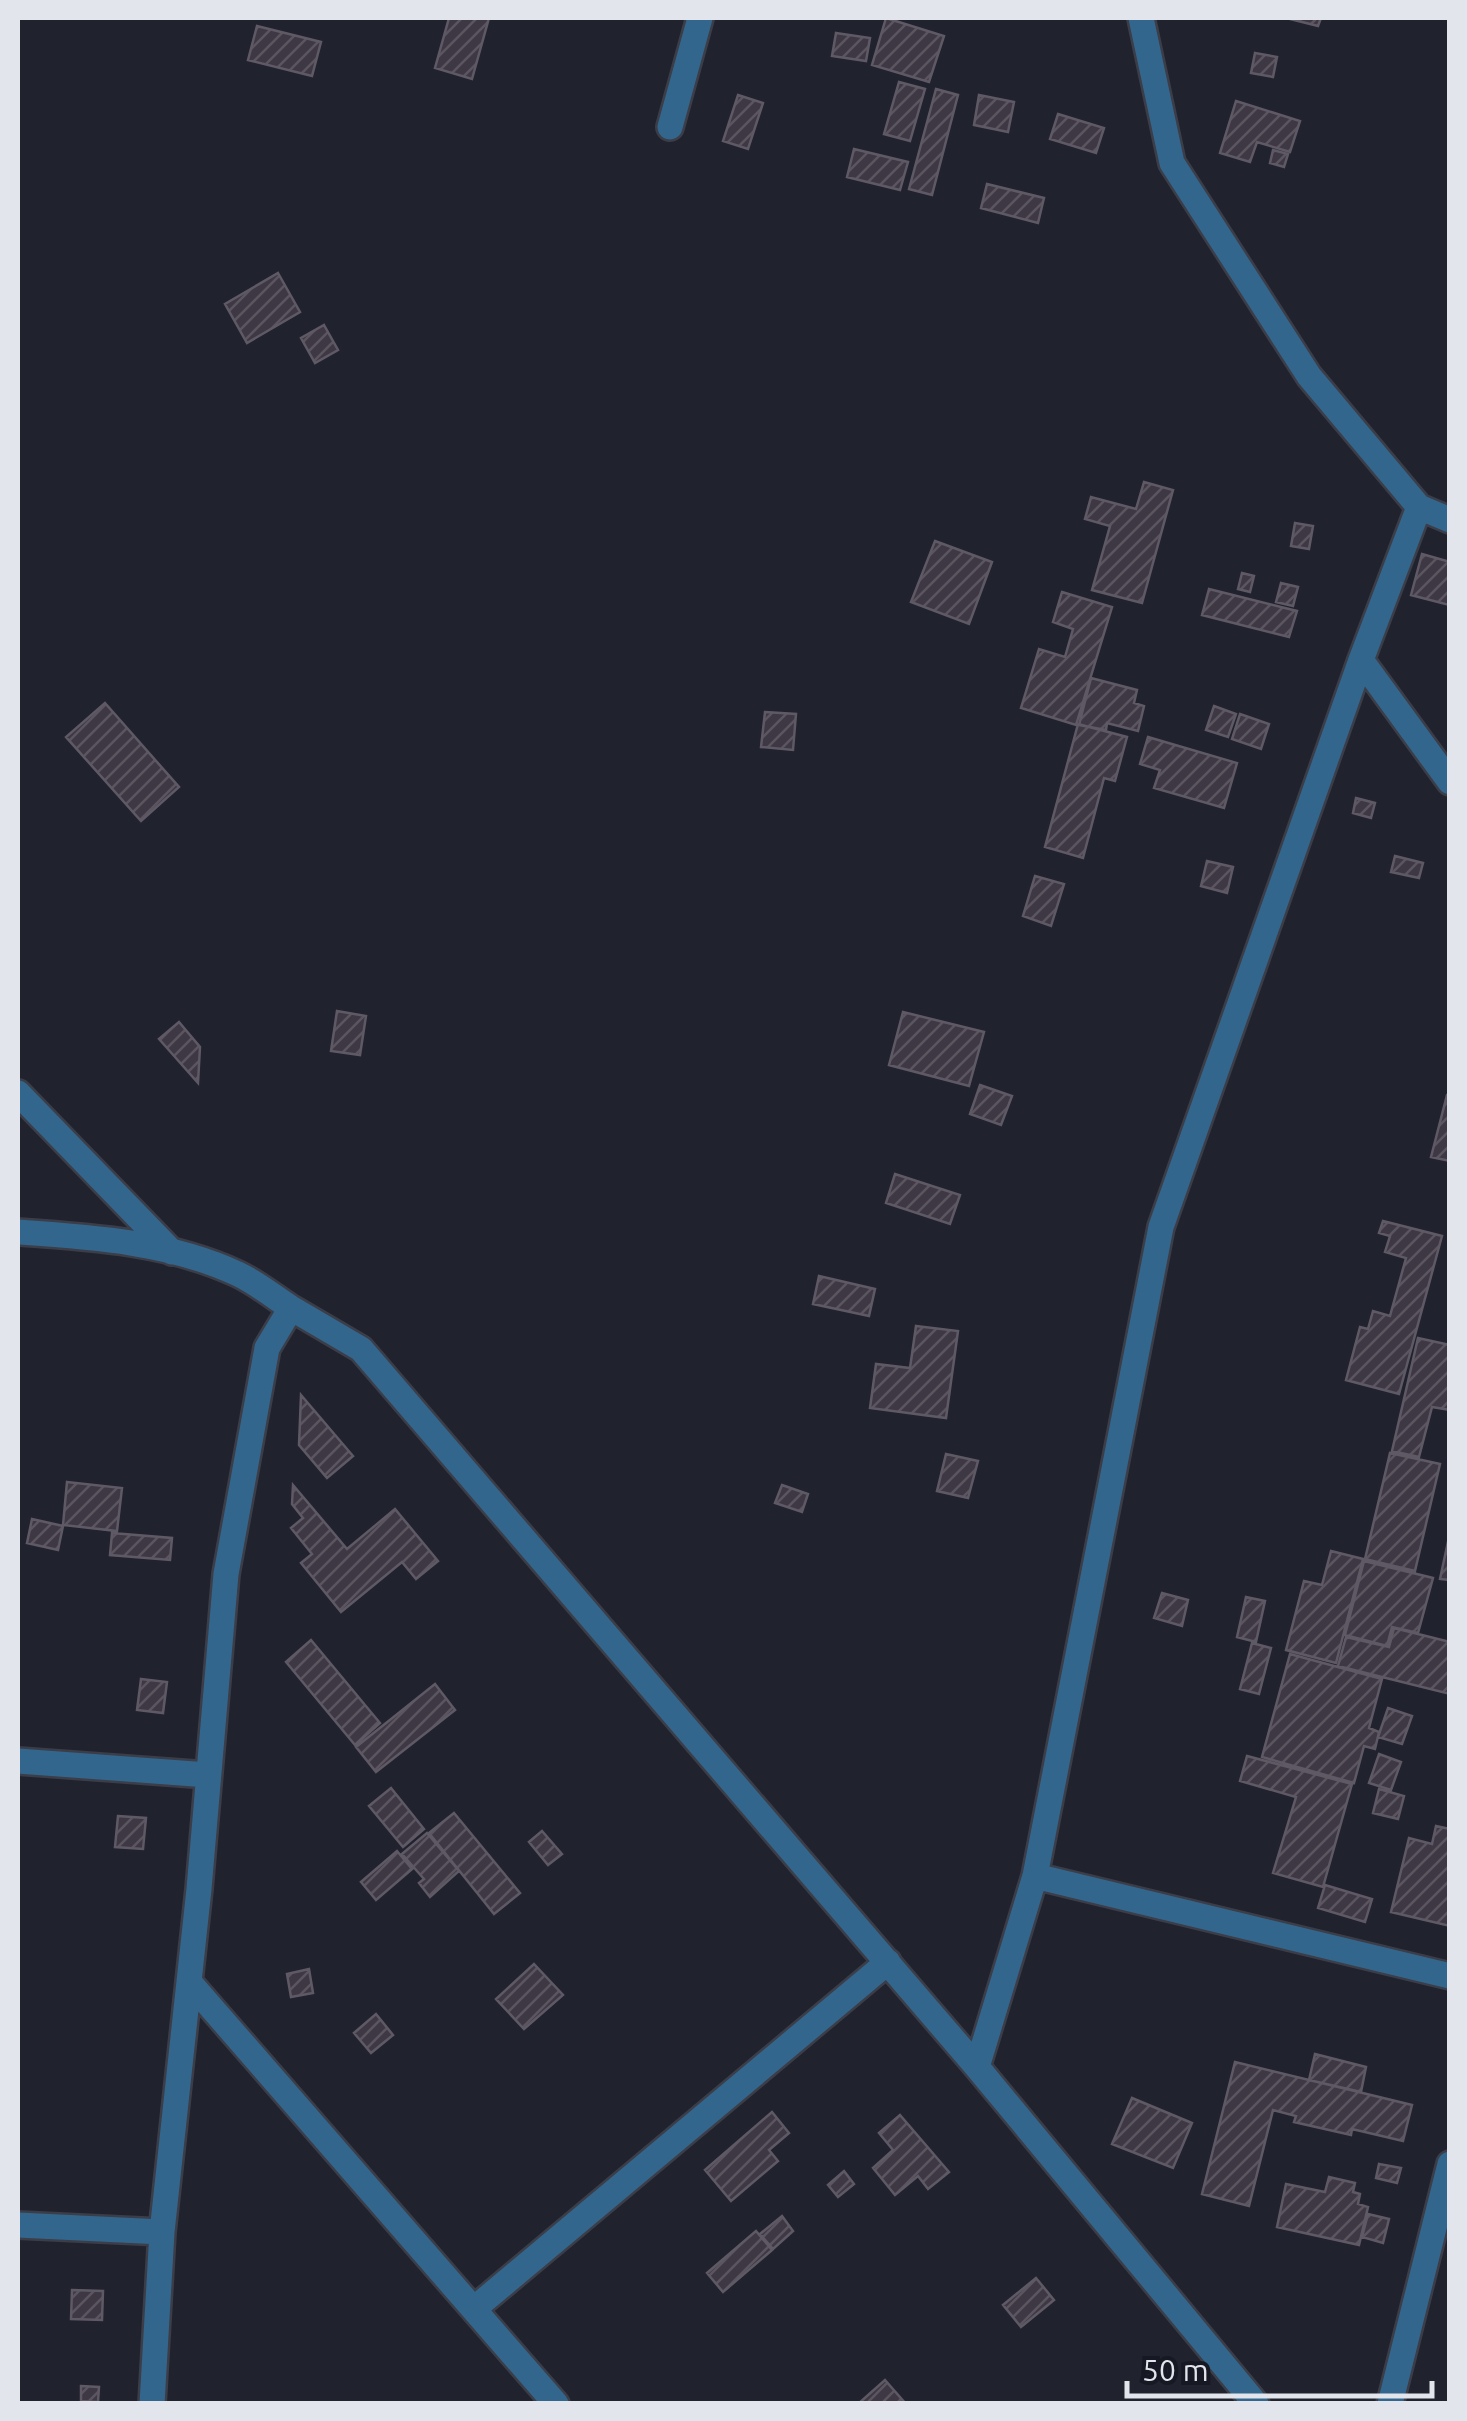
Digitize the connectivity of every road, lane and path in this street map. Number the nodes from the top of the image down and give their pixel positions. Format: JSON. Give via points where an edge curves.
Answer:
{"nodes":[{"id":1,"x":700,"y":18,"type":"edge"},
{"id":2,"x":1141,"y":18,"type":"edge"},
{"id":3,"x":670,"y":127,"type":"dead end"},
{"id":4,"x":1418,"y":507,"type":"junction"},
{"id":5,"x":1450,"y":520,"type":"edge"},
{"id":6,"x":1361,"y":660,"type":"junction"},
{"id":7,"x":1450,"y":782,"type":"edge"},
{"id":8,"x":18,"y":1092,"type":"edge"},
{"id":9,"x":18,"y":1232,"type":"edge"},
{"id":10,"x":172,"y":1252,"type":"junction"},
{"id":11,"x":291,"y":1308,"type":"junction"},
{"id":12,"x":18,"y":1761,"type":"edge"},
{"id":13,"x":208,"y":1775,"type":"junction"},
{"id":14,"x":1035,"y":1876,"type":"junction"},
{"id":15,"x":888,"y":1962,"type":"junction"},
{"id":16,"x":1450,"y":1976,"type":"edge"},
{"id":17,"x":190,"y":1983,"type":"junction"},
{"id":18,"x":977,"y":2067,"type":"junction"},
{"id":19,"x":1450,"y":2164,"type":"edge"},
{"id":20,"x":18,"y":2225,"type":"edge"},
{"id":21,"x":162,"y":2232,"type":"junction"},
{"id":22,"x":475,"y":2308,"type":"junction"},
{"id":23,"x":152,"y":2404,"type":"edge"},
{"id":24,"x":556,"y":2404,"type":"edge"},
{"id":25,"x":1256,"y":2404,"type":"edge"},
{"id":26,"x":1390,"y":2404,"type":"edge"}],
"edges":[{"from":1,"to":3,"type":"street"},
{"from":2,"to":4,"type":"street","via":[[1172,163],[1309,376]]},
{"from":4,"to":5,"type":"street"},
{"from":4,"to":6,"type":"street"},
{"from":6,"to":7,"type":"street"},
{"from":6,"to":14,"type":"street","via":[[1161,1227]]},
{"from":8,"to":10,"type":"street"},
{"from":9,"to":10,"type":"street","via":[[106,1238]]},
{"from":10,"to":11,"type":"street","via":[[239,1274]]},
{"from":11,"to":13,"type":"street","via":[[267,1348],[226,1574]]},
{"from":11,"to":15,"type":"street","via":[[361,1349]]},
{"from":12,"to":13,"type":"street"},
{"from":13,"to":17,"type":"street"},
{"from":14,"to":16,"type":"street"},
{"from":14,"to":18,"type":"street"},
{"from":15,"to":18,"type":"street"},
{"from":15,"to":22,"type":"street"},
{"from":17,"to":21,"type":"street"},
{"from":17,"to":22,"type":"street"},
{"from":18,"to":25,"type":"street"},
{"from":19,"to":26,"type":"street"},
{"from":20,"to":21,"type":"street"},
{"from":21,"to":23,"type":"street"},
{"from":22,"to":24,"type":"street"}]}
